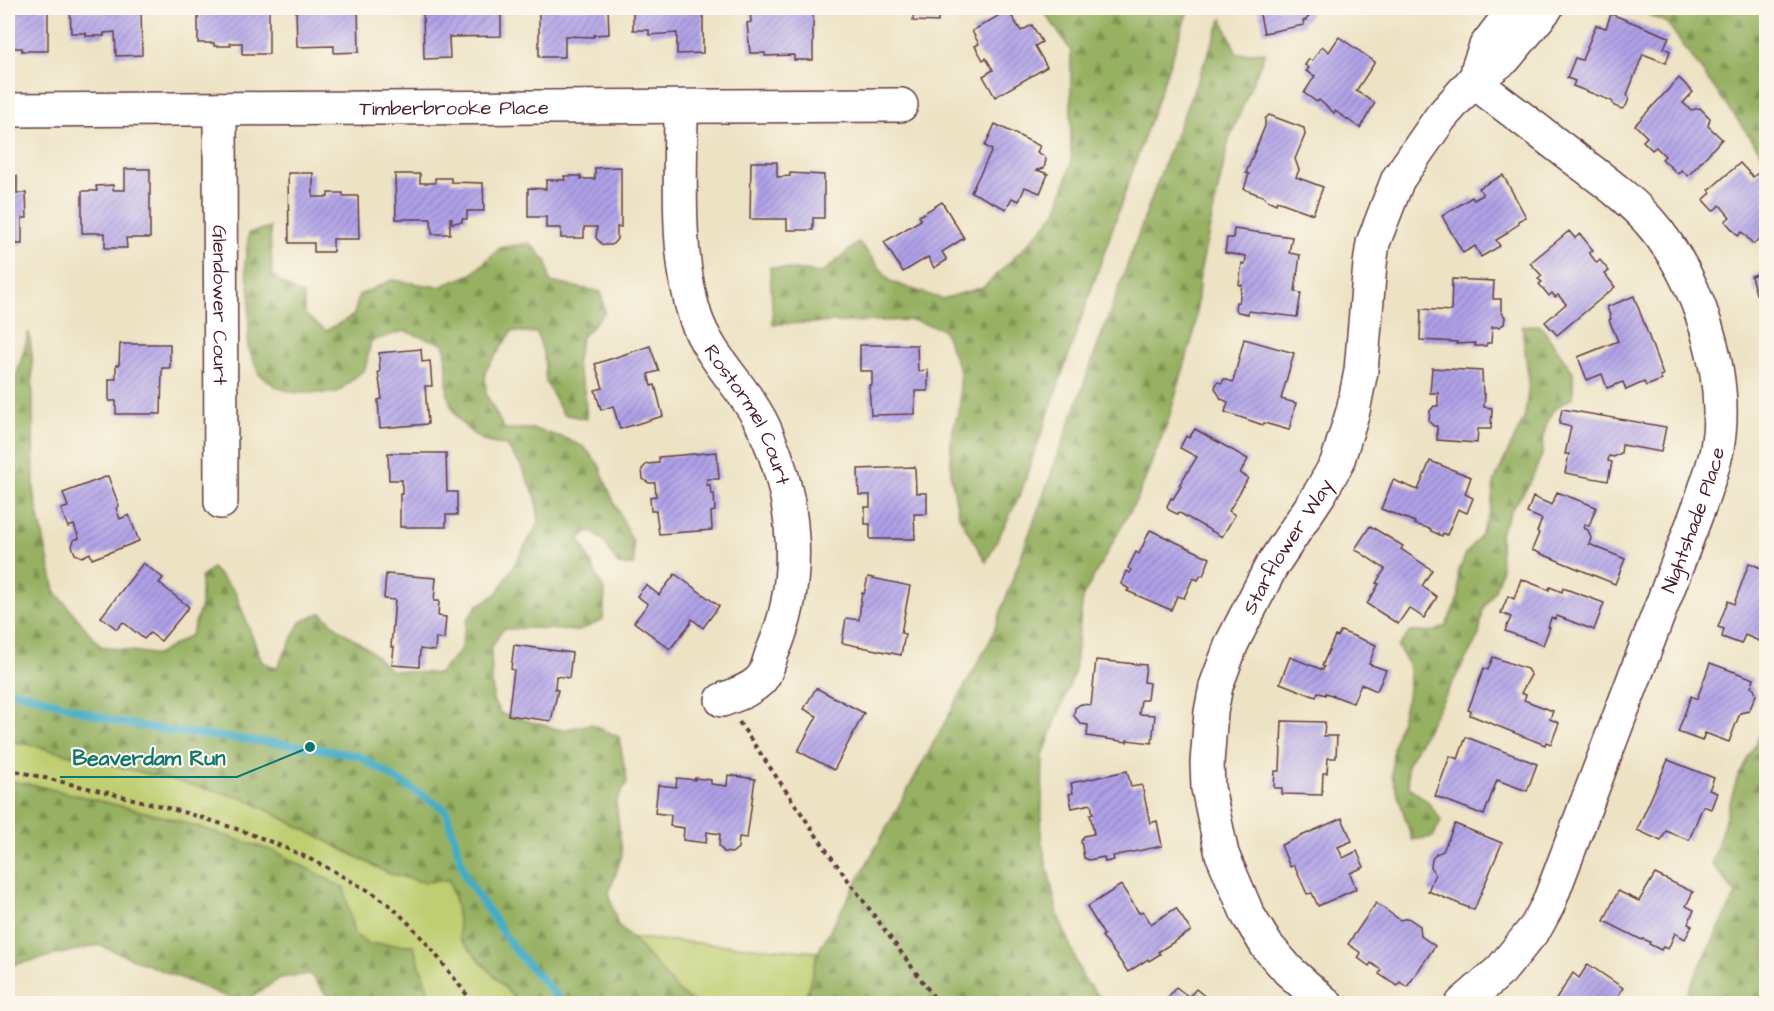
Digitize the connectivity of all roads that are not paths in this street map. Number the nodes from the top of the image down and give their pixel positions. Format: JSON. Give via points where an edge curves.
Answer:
{"nodes":[{"id":1,"x":1515,"y":8,"type":"edge"},
{"id":2,"x":1546,"y":8,"type":"edge"},
{"id":3,"x":1473,"y":81,"type":"junction"},
{"id":4,"x":901,"y":105,"type":"dead end"},
{"id":5,"x":681,"y":108,"type":"junction"},
{"id":6,"x":220,"y":109,"type":"junction"},
{"id":7,"x":8,"y":110,"type":"edge"},
{"id":8,"x":221,"y":502,"type":"dead end"},
{"id":9,"x":722,"y":700,"type":"road end"},
{"id":10,"x":1326,"y":1004,"type":"edge"},
{"id":11,"x":1462,"y":1004,"type":"edge"}],
"edges":[{"from":1,"to":3,"type":"street","name":"Starflower Way","via":[[1486,46]]},
{"from":2,"to":3,"type":"street","name":"Starflower Way","via":[[1505,58]]},
{"from":3,"to":10,"type":"street","name":"Starflower Way","via":[[1441,117],[1398,179],[1385,210],[1373,243],[1362,371],[1337,463],[1270,567],[1232,643],[1211,712],[1208,788],[1222,854],[1248,915],[1267,946]]},
{"from":3,"to":11,"type":"street","name":"Nightshade Place","via":[[1608,184],[1648,220],[1696,298],[1710,338],[1720,422],[1717,450],[1701,501],[1548,906],[1501,970]]},
{"from":4,"to":5,"type":"street","name":"Timberbrooke Place"},
{"from":5,"to":6,"type":"street","name":"Timberbrooke Place"},
{"from":5,"to":9,"type":"street","name":"Rostormel Court","via":[[685,281],[696,318],[712,350],[744,393],[780,467],[790,507],[793,548],[788,601],[778,640],[762,678],[746,691]]},
{"from":6,"to":7,"type":"street","name":"Timberbrooke Place"},
{"from":6,"to":8,"type":"street","name":"Glendower Court"}]}
